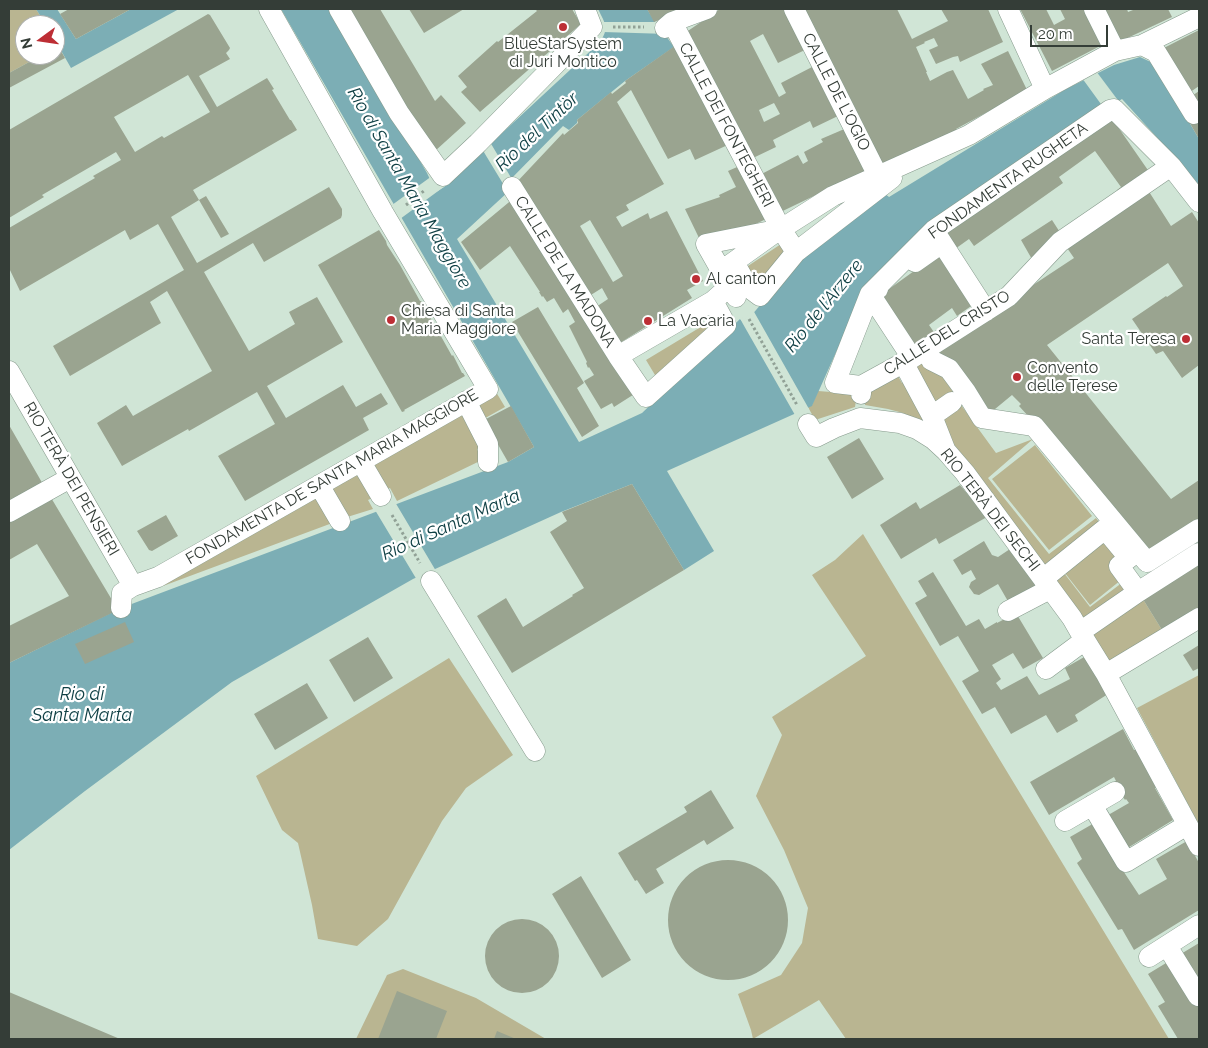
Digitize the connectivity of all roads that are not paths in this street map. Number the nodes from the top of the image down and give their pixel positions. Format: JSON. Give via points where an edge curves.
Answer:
{"nodes":[{"id":1,"x":269,"y":9,"type":"edge"},
{"id":2,"x":339,"y":9,"type":"edge"},
{"id":3,"x":585,"y":9,"type":"edge"},
{"id":4,"x":707,"y":9,"type":"edge"},
{"id":5,"x":711,"y":9,"type":"edge"},
{"id":6,"x":794,"y":9,"type":"edge"},
{"id":7,"x":1008,"y":9,"type":"edge"},
{"id":8,"x":1094,"y":9,"type":"edge"},
{"id":9,"x":1199,"y":17,"type":"edge"},
{"id":10,"x":671,"y":27,"type":"junction"},
{"id":11,"x":1149,"y":49,"type":"junction"},
{"id":12,"x":1115,"y":51,"type":"junction"},
{"id":13,"x":1045,"y":89,"type":"junction"},
{"id":14,"x":1193,"y":100,"type":"edge"},
{"id":15,"x":1171,"y":166,"type":"junction"},
{"id":16,"x":881,"y":180,"type":"junction"},
{"id":17,"x":512,"y":187,"type":"dead end"},
{"id":18,"x":833,"y":196,"type":"junction"},
{"id":19,"x":1199,"y":202,"type":"edge"},
{"id":20,"x":844,"y":215,"type":"junction"},
{"id":21,"x":781,"y":228,"type":"junction"},
{"id":22,"x":938,"y":237,"type":"junction"},
{"id":23,"x":796,"y":252,"type":"junction"},
{"id":24,"x":736,"y":279,"type":"junction"},
{"id":25,"x":870,"y":294,"type":"junction"},
{"id":26,"x":708,"y":303,"type":"junction"},
{"id":27,"x":986,"y":311,"type":"junction"},
{"id":28,"x":624,"y":356,"type":"junction"},
{"id":29,"x":916,"y":360,"type":"junction"},
{"id":30,"x":9,"y":371,"type":"edge"},
{"id":31,"x":959,"y":397,"type":"junction"},
{"id":32,"x":466,"y":401,"type":"junction"},
{"id":33,"x":861,"y":401,"type":"junction"},
{"id":34,"x":932,"y":416,"type":"junction"},
{"id":35,"x":808,"y":424,"type":"road end"},
{"id":36,"x":946,"y":451,"type":"junction"},
{"id":37,"x":360,"y":462,"type":"junction"},
{"id":38,"x":488,"y":462,"type":"dead end"},
{"id":39,"x":70,"y":478,"type":"junction"},
{"id":40,"x":319,"y":485,"type":"junction"},
{"id":41,"x":381,"y":496,"type":"road end"},
{"id":42,"x":9,"y":512,"type":"edge"},
{"id":43,"x":340,"y":521,"type":"dead end"},
{"id":44,"x":1198,"y":539,"type":"edge"},
{"id":45,"x":1121,"y":542,"type":"junction"},
{"id":46,"x":431,"y":581,"type":"road end"},
{"id":47,"x":1047,"y":584,"type":"junction"},
{"id":48,"x":133,"y":586,"type":"junction"},
{"id":49,"x":1138,"y":592,"type":"junction"},
{"id":50,"x":121,"y":608,"type":"dead end"},
{"id":51,"x":1008,"y":611,"type":"dead end"},
{"id":52,"x":1199,"y":618,"type":"edge"},
{"id":53,"x":1083,"y":636,"type":"junction"},
{"id":54,"x":1046,"y":669,"type":"dead end"},
{"id":55,"x":1106,"y":674,"type":"junction"},
{"id":56,"x":535,"y":751,"type":"dead end"},
{"id":57,"x":1115,"y":792,"type":"dead end"},
{"id":58,"x":1092,"y":805,"type":"junction"},
{"id":59,"x":1065,"y":821,"type":"dead end"},
{"id":60,"x":1187,"y":825,"type":"junction"},
{"id":61,"x":1199,"y":846,"type":"edge"},
{"id":62,"x":1199,"y":926,"type":"edge"},
{"id":63,"x":1167,"y":946,"type":"junction"},
{"id":64,"x":1149,"y":958,"type":"dead end"},
{"id":65,"x":1198,"y":996,"type":"dead end"}],
"edges":[{"from":1,"to":32,"type":"street","name":"FONDAMENTA DE SANTA MARIA MAGGIORE","via":[[488,389]]},
{"from":2,"to":3,"type":"street","via":[[399,114],[443,176],[592,27]]},
{"from":4,"to":10,"type":"street"},
{"from":5,"to":10,"type":"street"},
{"from":6,"to":16,"type":"street","name":"CALLE DE L'OGIO"},
{"from":7,"to":13,"type":"street"},
{"from":8,"to":12,"type":"street"},
{"from":9,"to":11,"type":"street"},
{"from":10,"to":21,"type":"street","name":"CALLE DEI FONTEGHERI"},
{"from":11,"to":12,"type":"street"},
{"from":11,"to":14,"type":"street"},
{"from":12,"to":13,"type":"street"},
{"from":13,"to":16,"type":"street","via":[[969,136],[915,160]]},
{"from":15,"to":19,"type":"street"},
{"from":15,"to":22,"type":"street","name":"FONDAMENTA RUGHETA","via":[[1114,109]]},
{"from":15,"to":27,"type":"street","name":"CALLE DEL CRISTO","via":[[1060,242],[1009,296]]},
{"from":16,"to":18,"type":"street"},
{"from":16,"to":20,"type":"street"},
{"from":17,"to":28,"type":"street","name":"CALLE DE LA MADONA"},
{"from":18,"to":20,"type":"street"},
{"from":18,"to":21,"type":"street"},
{"from":20,"to":23,"type":"street"},
{"from":21,"to":23,"type":"street","name":"CALLE DEI FONTEGHERI"},
{"from":21,"to":24,"type":"street"},
{"from":21,"to":24,"type":"street","via":[[706,244]]},
{"from":22,"to":25,"type":"street","name":"FONDAMENTA RUGHETA"},
{"from":22,"to":27,"type":"street"},
{"from":23,"to":24,"type":"street","via":[[760,296]]},
{"from":24,"to":26,"type":"street"},
{"from":24,"to":28,"type":"street"},
{"from":25,"to":29,"type":"street"},
{"from":25,"to":33,"type":"street","name":"FONDAMENTA RUGHETA","via":[[835,383]]},
{"from":26,"to":28,"type":"street"},
{"from":26,"to":28,"type":"street","name":"CALLE DE LA MADONA","via":[[726,325],[646,397]]},
{"from":27,"to":29,"type":"street","name":"CALLE DEL CRISTO"},
{"from":29,"to":31,"type":"street","via":[[949,369]]},
{"from":29,"to":33,"type":"street","name":"CALLE DEL CRISTO"},
{"from":29,"to":34,"type":"street"},
{"from":30,"to":39,"type":"street","name":"RIO TERÀ DEI PENSIERI"},
{"from":31,"to":34,"type":"street"},
{"from":31,"to":45,"type":"street","via":[[982,418],[1034,426]]},
{"from":32,"to":37,"type":"street","name":"FONDAMENTA DE SANTA MARIA MAGGIORE"},
{"from":32,"to":38,"type":"street","via":[[488,444]]},
{"from":33,"to":35,"type":"street","name":"RIO TERÀ DEI SECHI","via":[[834,428],[816,437]]},
{"from":33,"to":36,"type":"street","name":"RIO TERÀ DEI SECHI","via":[[882,420],[917,429]]},
{"from":34,"to":36,"type":"street"},
{"from":36,"to":47,"type":"street","name":"RIO TERÀ DEI SECHI"},
{"from":37,"to":40,"type":"street","name":"FONDAMENTA DE SANTA MARIA MAGGIORE"},
{"from":37,"to":41,"type":"street"},
{"from":39,"to":42,"type":"street"},
{"from":39,"to":48,"type":"street","name":"RIO TERÀ DEI PENSIERI"},
{"from":40,"to":43,"type":"street"},
{"from":40,"to":48,"type":"street","name":"FONDAMENTA DE SANTA MARIA MAGGIORE","via":[[158,577]]},
{"from":44,"to":45,"type":"street","via":[[1147,562]]},
{"from":44,"to":49,"type":"street"},
{"from":45,"to":47,"type":"street","via":[[1105,529]]},
{"from":45,"to":49,"type":"street","via":[[1129,558],[1119,566]]},
{"from":46,"to":56,"type":"street"},
{"from":47,"to":51,"type":"street"},
{"from":47,"to":53,"type":"street","name":"RIO TERÀ DEI SECHI"},
{"from":48,"to":50,"type":"street","via":[[122,593]]},
{"from":49,"to":53,"type":"street"},
{"from":52,"to":55,"type":"street"},
{"from":53,"to":54,"type":"street"},
{"from":53,"to":55,"type":"street","name":"RIO TERÀ DEI SECHI"},
{"from":55,"to":60,"type":"street","name":"RIO TERÀ DEI SECHI"},
{"from":57,"to":58,"type":"street"},
{"from":58,"to":59,"type":"street"},
{"from":58,"to":60,"type":"street","via":[[1126,862]]},
{"from":60,"to":61,"type":"street","name":"RIO TERÀ DEI SECHI"},
{"from":62,"to":63,"type":"street"},
{"from":63,"to":64,"type":"street"},
{"from":63,"to":65,"type":"street"}]}
